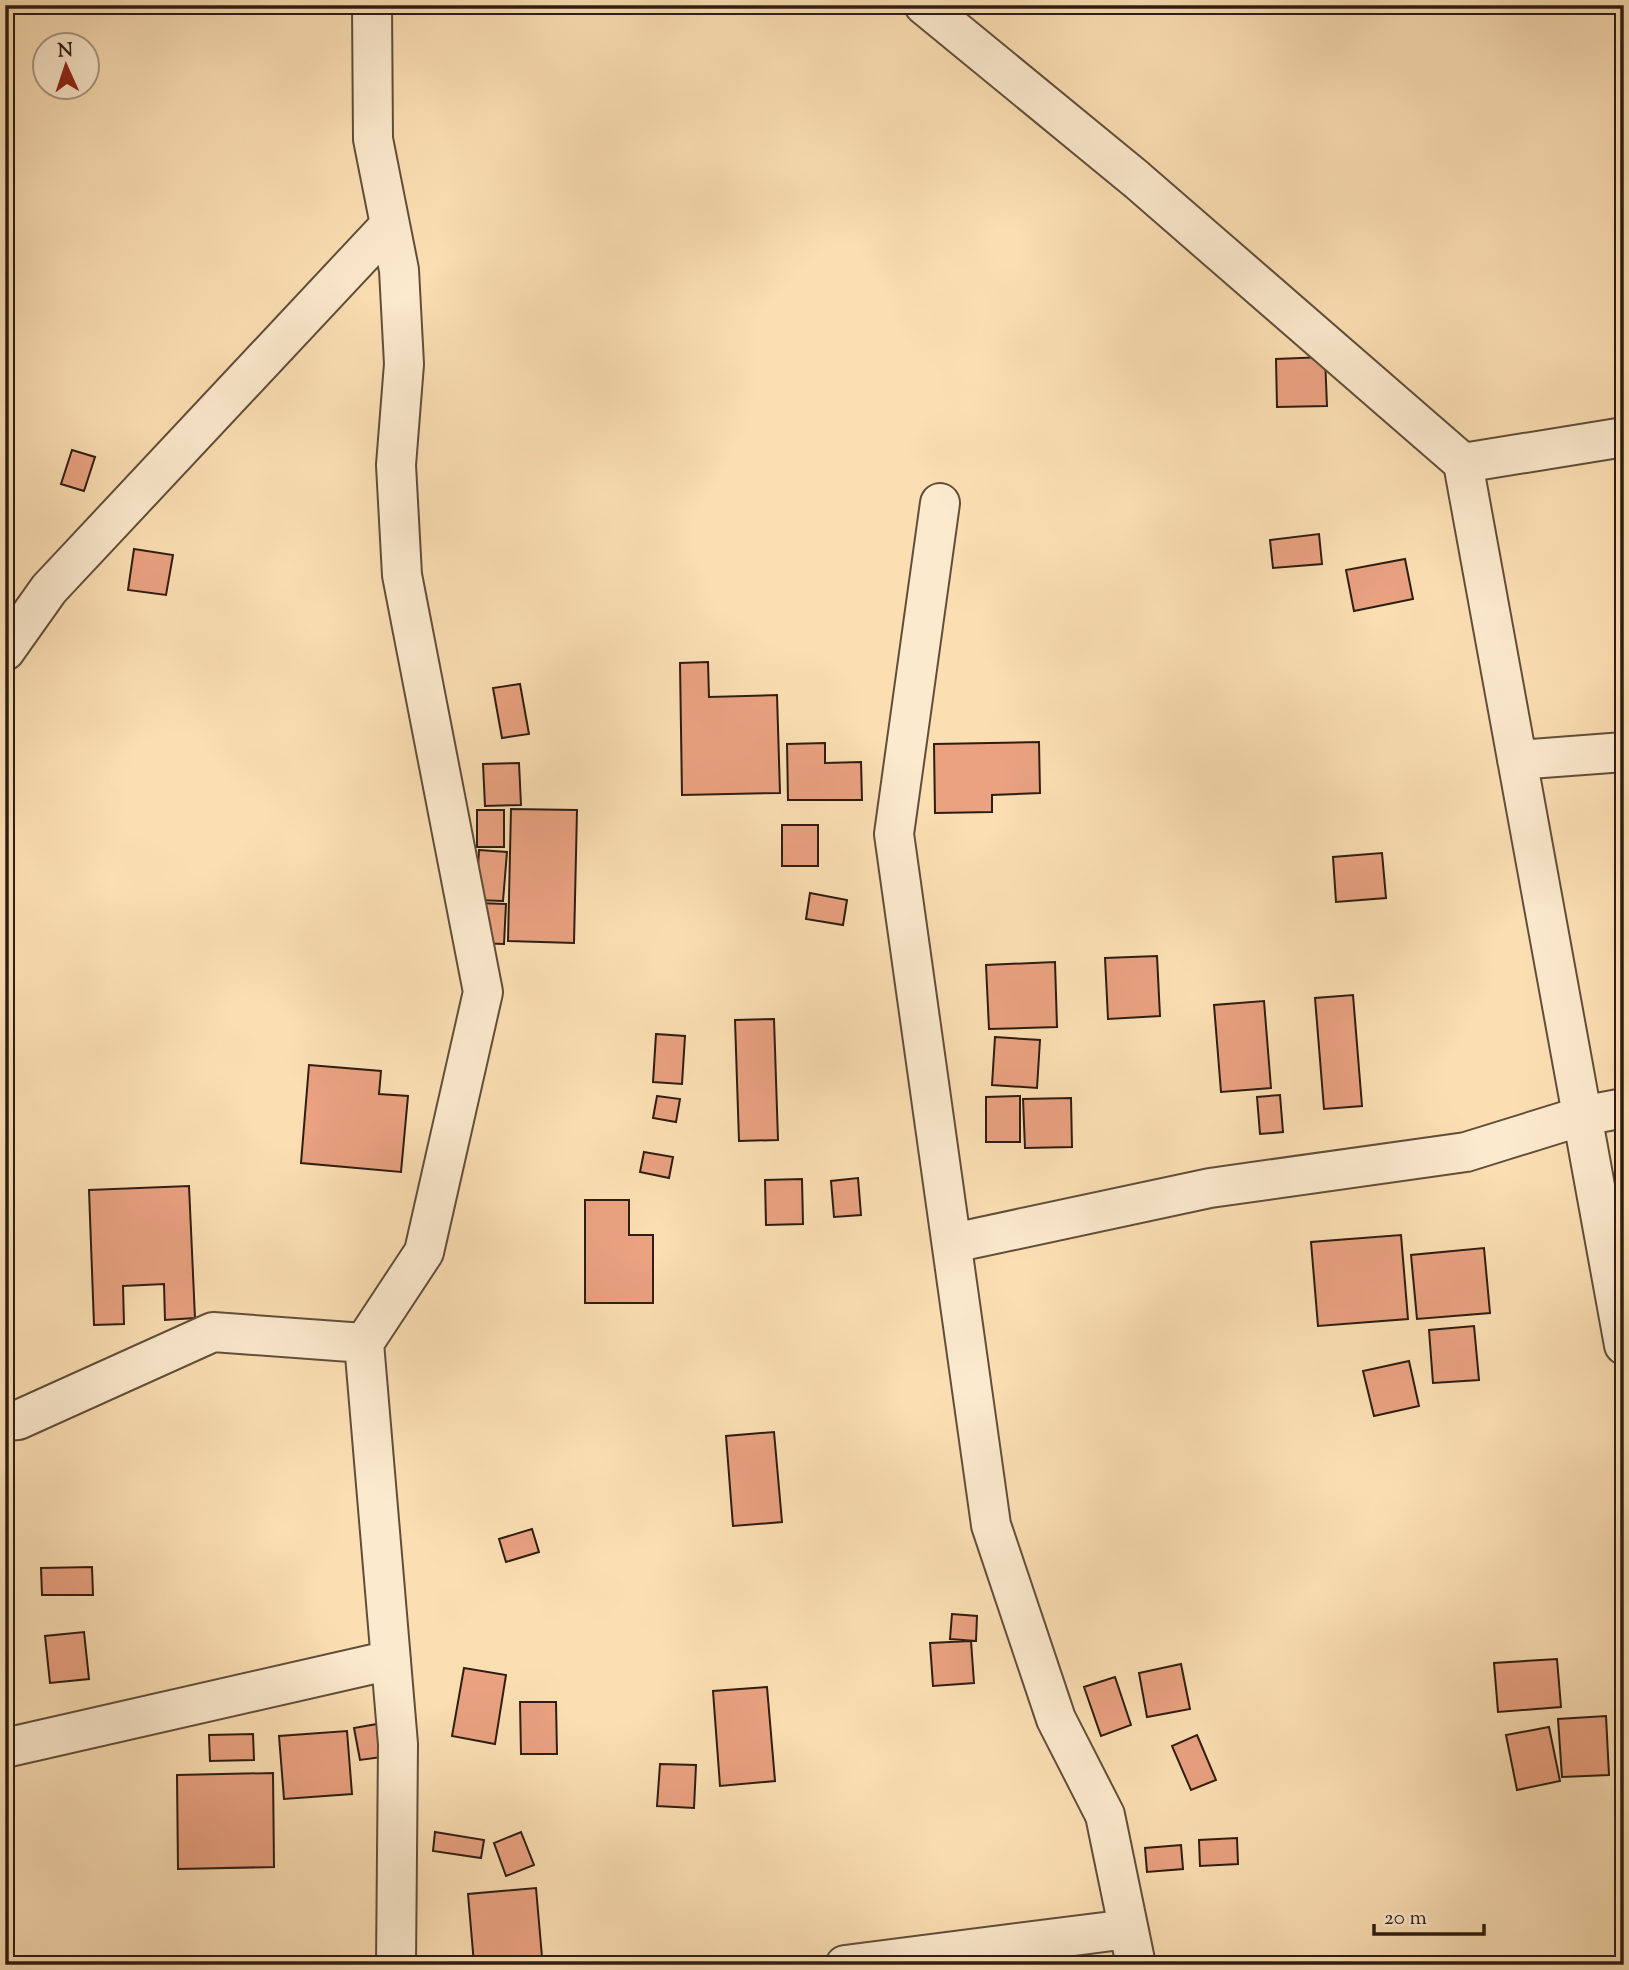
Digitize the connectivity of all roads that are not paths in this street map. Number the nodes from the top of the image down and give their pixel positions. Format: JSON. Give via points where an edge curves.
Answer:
{"nodes":[{"id":1,"x":372,"y":5,"type":"edge"},
{"id":2,"x":924,"y":5,"type":"edge"},
{"id":3,"x":390,"y":225,"type":"junction"},
{"id":4,"x":1624,"y":437,"type":"edge"},
{"id":5,"x":1462,"y":463,"type":"junction"},
{"id":6,"x":940,"y":503,"type":"dead end"},
{"id":7,"x":5,"y":651,"type":"edge"},
{"id":8,"x":1624,"y":752,"type":"edge"},
{"id":9,"x":1517,"y":760,"type":"junction"},
{"id":10,"x":1624,"y":1108,"type":"edge"},
{"id":11,"x":1582,"y":1116,"type":"junction"},
{"id":12,"x":953,"y":1243,"type":"junction"},
{"id":13,"x":364,"y":1343,"type":"junction"},
{"id":14,"x":1624,"y":1345,"type":"edge"},
{"id":15,"x":5,"y":1421,"type":"edge"},
{"id":16,"x":391,"y":1660,"type":"junction"},
{"id":17,"x":5,"y":1748,"type":"edge"},
{"id":18,"x":1132,"y":1947,"type":"edge"},
{"id":19,"x":396,"y":1965,"type":"edge"},
{"id":20,"x":845,"y":1965,"type":"edge"}],
"edges":[{"from":1,"to":3,"type":"street","via":[[373,139]]},
{"from":2,"to":5,"type":"street","via":[[1136,179]]},
{"from":3,"to":7,"type":"street","via":[[48,589]]},
{"from":3,"to":13,"type":"street","via":[[399,270],[404,364],[396,465],[402,575],[482,992],[424,1252]]},
{"from":4,"to":5,"type":"street"},
{"from":5,"to":9,"type":"street"},
{"from":6,"to":12,"type":"street","via":[[894,834]]},
{"from":8,"to":9,"type":"street"},
{"from":9,"to":11,"type":"street"},
{"from":10,"to":11,"type":"street"},
{"from":11,"to":12,"type":"street","via":[[1466,1152],[1210,1188]]},
{"from":11,"to":14,"type":"street"},
{"from":12,"to":18,"type":"street","via":[[991,1525],[1056,1719],[1105,1815]]},
{"from":13,"to":15,"type":"street","via":[[213,1332],[18,1420]]},
{"from":13,"to":16,"type":"street"},
{"from":16,"to":17,"type":"street"},
{"from":16,"to":19,"type":"street","via":[[398,1744]]},
{"from":18,"to":20,"type":"street"}]}
